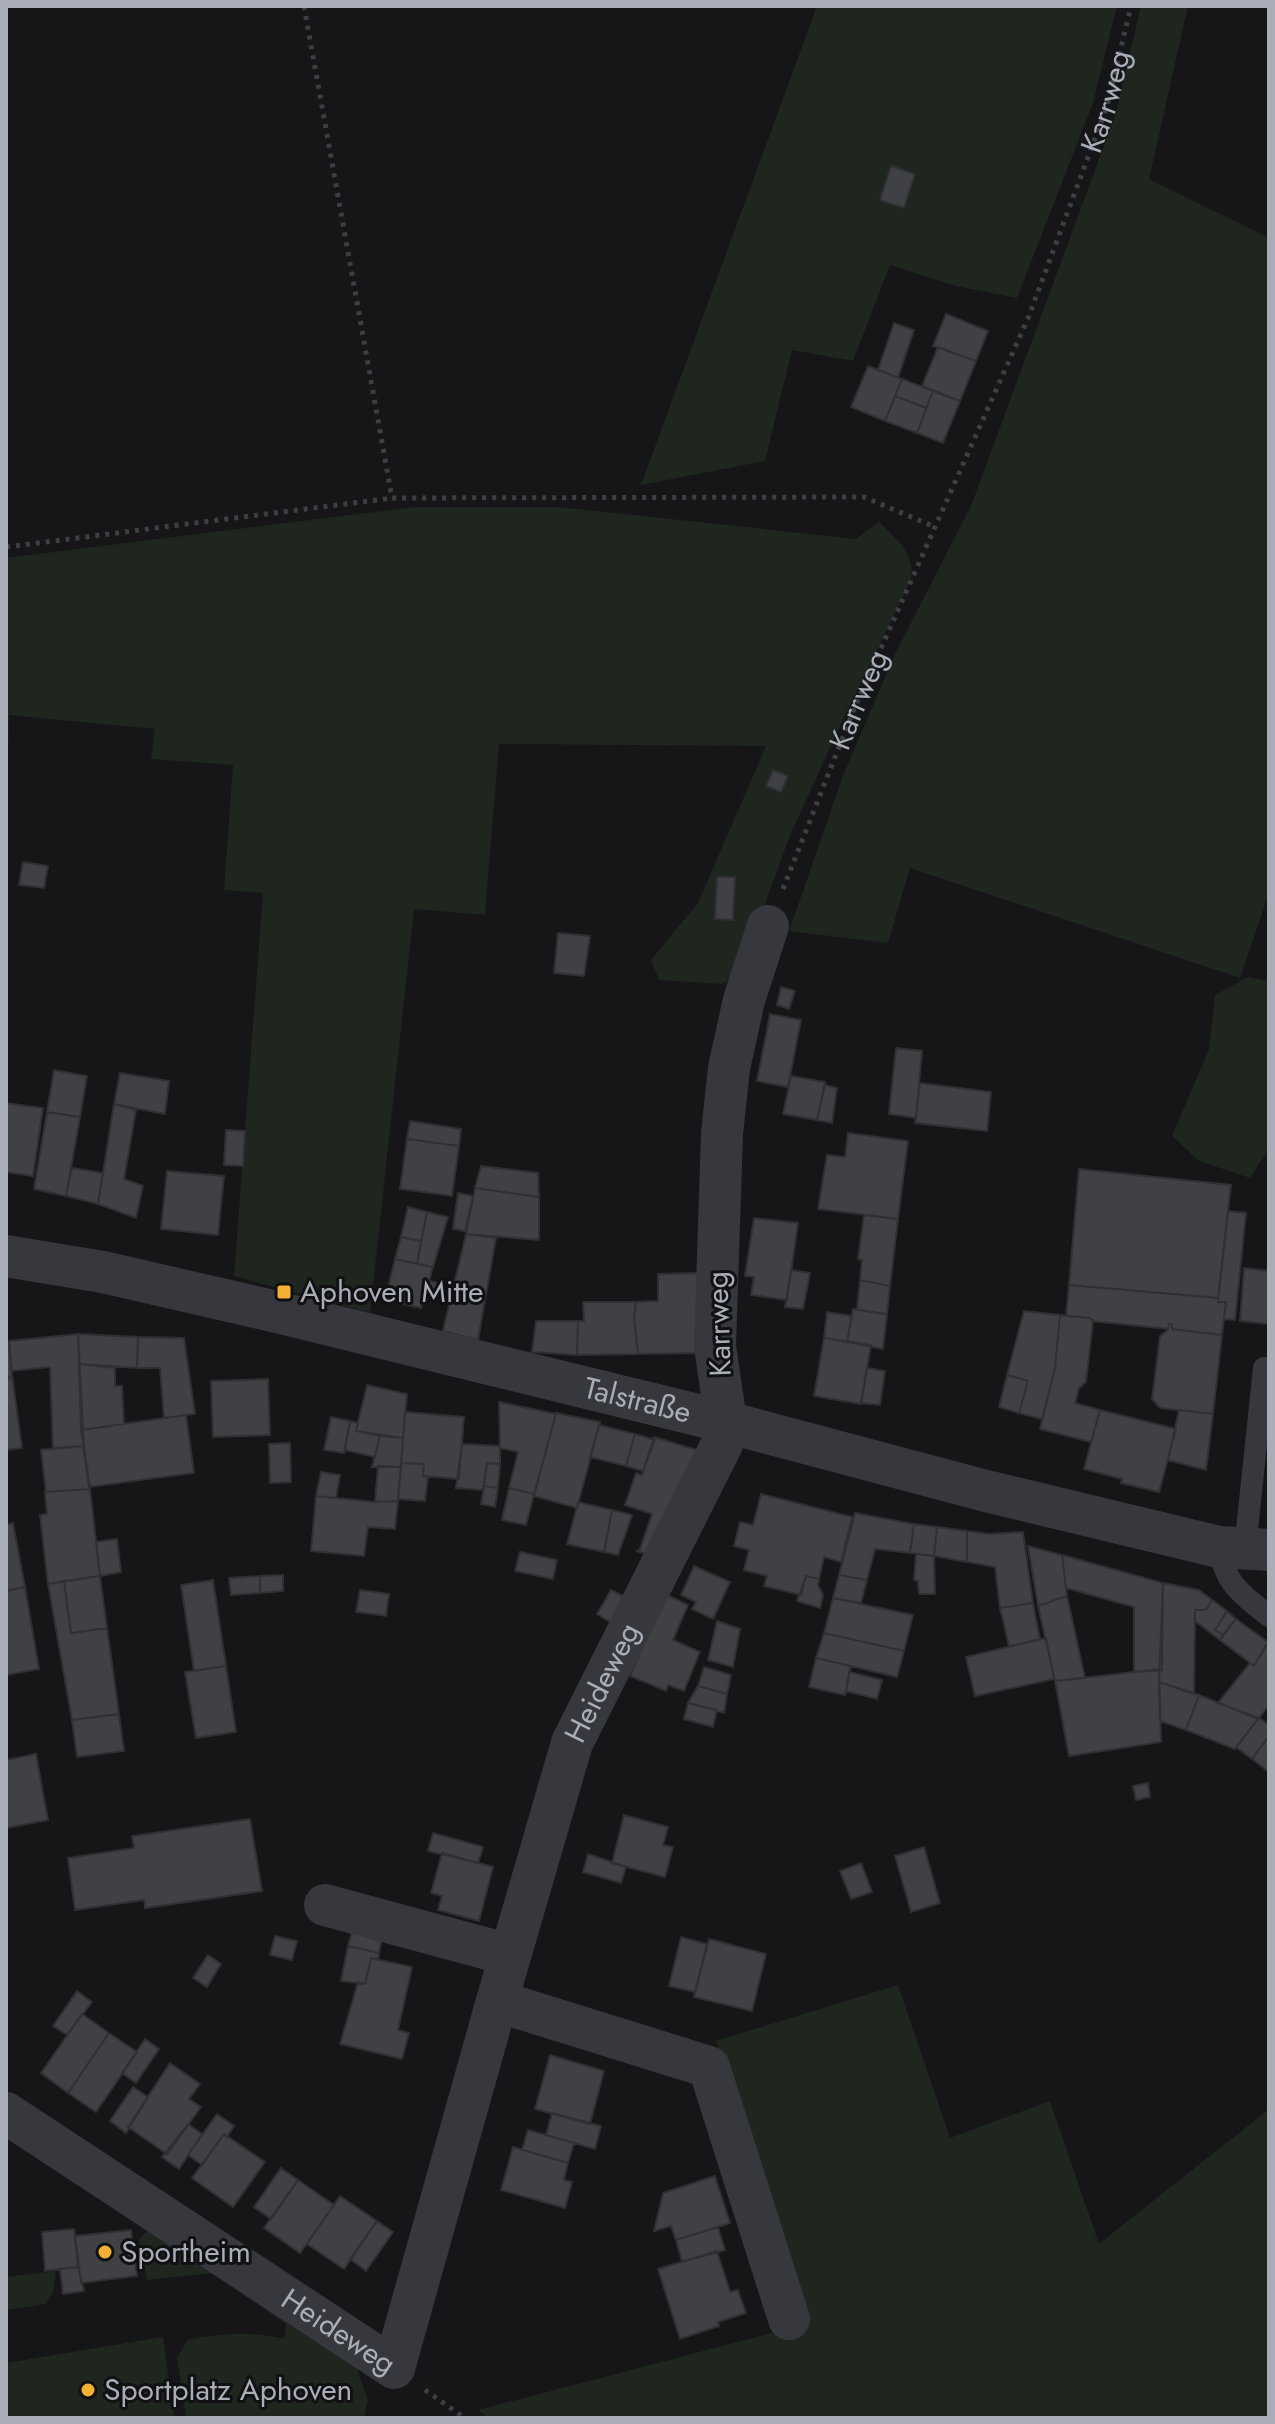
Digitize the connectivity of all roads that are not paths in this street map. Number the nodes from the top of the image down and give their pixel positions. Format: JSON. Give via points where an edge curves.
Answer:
{"nodes":[{"id":1,"x":768,"y":926,"type":"road end"},
{"id":2,"x":6,"y":1256,"type":"edge"},
{"id":3,"x":1264,"y":1368,"type":"dead end"},
{"id":4,"x":726,"y":1422,"type":"junction"},
{"id":5,"x":1244,"y":1549,"type":"edge"},
{"id":6,"x":1269,"y":1616,"type":"edge"},
{"id":7,"x":325,"y":1905,"type":"dead end"},
{"id":8,"x":510,"y":1955,"type":"junction"},
{"id":9,"x":497,"y":2001,"type":"junction"},
{"id":10,"x":6,"y":2113,"type":"edge"},
{"id":11,"x":789,"y":2319,"type":"dead end"}],
"edges":[{"from":1,"to":4,"type":"street","name":"Karrweg","via":[[744,1000],[722,1134],[715,1346]]},
{"from":2,"to":4,"type":"street","name":"Talstraße","via":[[103,1272]]},
{"from":3,"to":5,"type":"lane"},
{"from":4,"to":5,"type":"street","name":"Talstraße","via":[[986,1491]]},
{"from":4,"to":8,"type":"street","name":"Heideweg","via":[[722,1444],[572,1743]]},
{"from":5,"to":6,"type":"lane","via":[[1222,1568]]},
{"from":7,"to":8,"type":"street"},
{"from":8,"to":9,"type":"street","name":"Heideweg"},
{"from":9,"to":10,"type":"street","name":"Heideweg","via":[[394,2368]]},
{"from":9,"to":11,"type":"street","via":[[709,2067]]}]}
